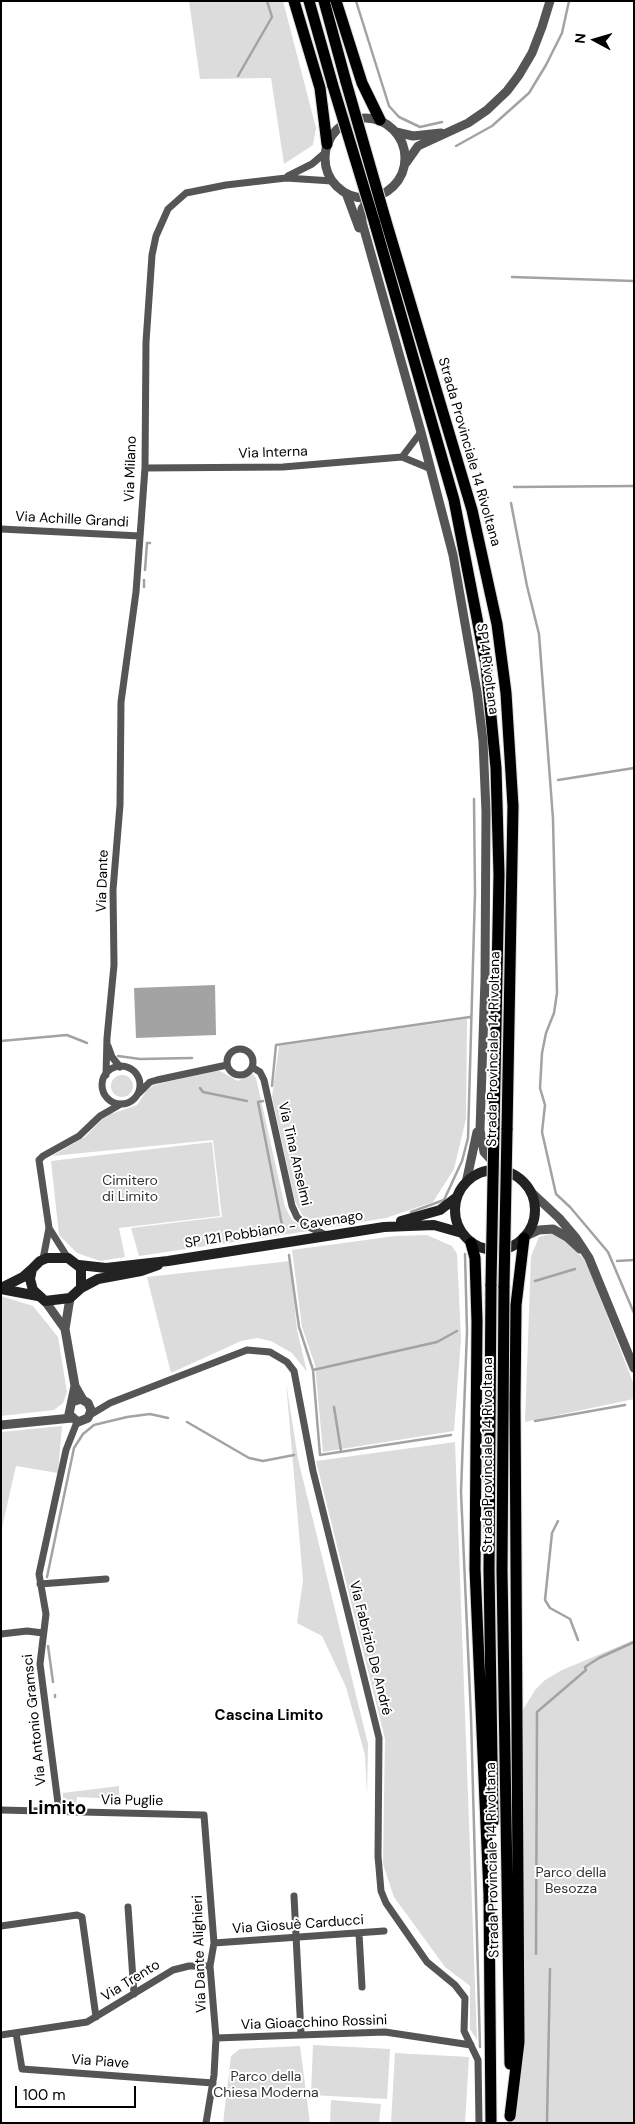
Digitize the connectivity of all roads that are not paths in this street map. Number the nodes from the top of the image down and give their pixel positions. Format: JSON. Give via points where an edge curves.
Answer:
{"nodes":[{"id":1,"x":294,"y":1,"type":"edge"},
{"id":2,"x":309,"y":1,"type":"edge"},
{"id":3,"x":324,"y":1,"type":"edge"},
{"id":4,"x":336,"y":1,"type":"edge"},
{"id":5,"x":550,"y":1,"type":"edge"},
{"id":6,"x":380,"y":120,"type":"junction"},
{"id":7,"x":396,"y":132,"type":"junction"},
{"id":8,"x":451,"y":132,"type":"junction"},
{"id":9,"x":326,"y":148,"type":"junction"},
{"id":10,"x":404,"y":166,"type":"junction"},
{"id":11,"x":286,"y":178,"type":"junction"},
{"id":12,"x":332,"y":181,"type":"junction"},
{"id":13,"x":346,"y":193,"type":"junction"},
{"id":14,"x":371,"y":197,"type":"junction"},
{"id":15,"x":379,"y":220,"type":"junction"},
{"id":16,"x":367,"y":247,"type":"junction"},
{"id":17,"x":422,"y":432,"type":"junction"},
{"id":18,"x":402,"y":457,"type":"junction"},
{"id":19,"x":144,"y":468,"type":"junction"},
{"id":20,"x":431,"y":469,"type":"junction"},
{"id":21,"x":1,"y":529,"type":"edge"},
{"id":22,"x":140,"y":536,"type":"junction"},
{"id":23,"x":120,"y":724,"type":"joint"},
{"id":24,"x":107,"y":1038,"type":"junction"},
{"id":25,"x":227,"y":1064,"type":"junction"},
{"id":26,"x":252,"y":1066,"type":"junction"},
{"id":27,"x":120,"y":1067,"type":"junction"},
{"id":28,"x":137,"y":1074,"type":"junction"},
{"id":29,"x":106,"y":1076,"type":"junction"},
{"id":30,"x":157,"y":1080,"type":"junction"},
{"id":31,"x":138,"y":1093,"type":"junction"},
{"id":32,"x":106,"y":1096,"type":"junction"},
{"id":33,"x":121,"y":1104,"type":"junction"},
{"id":34,"x":480,"y":1107,"type":"junction"},
{"id":35,"x":100,"y":1116,"type":"junction"},
{"id":36,"x":501,"y":1171,"type":"junction"},
{"id":37,"x":466,"y":1183,"type":"junction"},
{"id":38,"x":531,"y":1192,"type":"junction"},
{"id":39,"x":457,"y":1197,"type":"junction"},
{"id":40,"x":384,"y":1227,"type":"junction"},
{"id":41,"x":49,"y":1228,"type":"junction"},
{"id":42,"x":462,"y":1233,"type":"junction"},
{"id":43,"x":328,"y":1236,"type":"junction"},
{"id":44,"x":525,"y":1237,"type":"junction"},
{"id":45,"x":471,"y":1243,"type":"junction"},
{"id":46,"x":68,"y":1258,"type":"junction"},
{"id":47,"x":589,"y":1258,"type":"junction"},
{"id":48,"x":43,"y":1259,"type":"junction"},
{"id":49,"x":168,"y":1261,"type":"junction"},
{"id":50,"x":79,"y":1265,"type":"junction"},
{"id":51,"x":32,"y":1269,"type":"junction"},
{"id":52,"x":1,"y":1288,"type":"edge"},
{"id":53,"x":81,"y":1288,"type":"junction"},
{"id":54,"x":42,"y":1298,"type":"junction"},
{"id":55,"x":70,"y":1298,"type":"junction"},
{"id":56,"x":65,"y":1329,"type":"junction"},
{"id":57,"x":634,"y":1368,"type":"edge"},
{"id":58,"x":75,"y":1386,"type":"junction"},
{"id":59,"x":86,"y":1402,"type":"junction"},
{"id":60,"x":110,"y":1403,"type":"junction"},
{"id":61,"x":72,"y":1413,"type":"junction"},
{"id":62,"x":90,"y":1415,"type":"junction"},
{"id":63,"x":1,"y":1425,"type":"edge"},
{"id":64,"x":106,"y":1579,"type":"dead end"},
{"id":65,"x":40,"y":1584,"type":"junction"},
{"id":66,"x":43,"y":1633,"type":"junction"},
{"id":67,"x":1,"y":1634,"type":"edge"},
{"id":68,"x":1,"y":1810,"type":"edge"},
{"id":69,"x":59,"y":1811,"type":"junction"},
{"id":70,"x":204,"y":1815,"type":"joint"},
{"id":71,"x":294,"y":1896,"type":"dead end"},
{"id":72,"x":128,"y":1907,"type":"dead end"},
{"id":73,"x":1,"y":1926,"type":"edge"},
{"id":74,"x":384,"y":1931,"type":"dead end"},
{"id":75,"x":358,"y":1933,"type":"junction"},
{"id":76,"x":295,"y":1938,"type":"junction"},
{"id":77,"x":214,"y":1943,"type":"junction"},
{"id":78,"x":210,"y":1966,"type":"junction"},
{"id":79,"x":362,"y":1988,"type":"dead end"},
{"id":80,"x":134,"y":1994,"type":"junction"},
{"id":81,"x":96,"y":2017,"type":"junction"},
{"id":82,"x":16,"y":2033,"type":"junction"},
{"id":83,"x":301,"y":2034,"type":"junction"},
{"id":84,"x":1,"y":2035,"type":"edge"},
{"id":85,"x":216,"y":2038,"type":"junction"},
{"id":86,"x":471,"y":2046,"type":"junction"},
{"id":87,"x":213,"y":2083,"type":"junction"},
{"id":88,"x":510,"y":2119,"type":"edge"},
{"id":89,"x":206,"y":2123,"type":"edge"},
{"id":90,"x":479,"y":2123,"type":"edge"},
{"id":91,"x":491,"y":2123,"type":"edge"},
{"id":92,"x":498,"y":2123,"type":"edge"}],
"edges":[{"from":1,"to":9,"type":"highway","via":[[320,88]]},
{"from":2,"to":15,"type":"highway","name":"Strada Provinciale 14 Rivoltana","bridge":true,"via":[[333,86]]},
{"from":3,"to":15,"type":"highway","name":"Strada Provinciale 14 Rivoltana","bridge":true},
{"from":4,"to":6,"type":"highway","via":[[362,83]]},
{"from":5,"to":8,"type":"street","via":[[534,48],[516,80],[487,110]]},
{"from":6,"to":7,"type":"street"},
{"from":6,"to":9,"type":"street","via":[[368,117],[351,120],[336,130]]},
{"from":7,"to":8,"type":"street","via":[[417,136]]},
{"from":7,"to":10,"type":"street","via":[[405,150]]},
{"from":8,"to":10,"type":"street","via":[[418,146]]},
{"from":9,"to":11,"type":"street","via":[[306,168]]},
{"from":9,"to":12,"type":"street","via":[[326,168]]},
{"from":10,"to":14,"type":"street","via":[[392,187]]},
{"from":11,"to":12,"type":"street"},
{"from":11,"to":19,"type":"street","name":"Via Milano","via":[[186,193],[173,202],[165,216],[152,255],[146,342]]},
{"from":12,"to":13,"type":"street","name":"SP14 Rivoltana"},
{"from":13,"to":14,"type":"street"},
{"from":13,"to":16,"type":"street","name":"SP14 Rivoltana"},
{"from":14,"to":16,"type":"street","name":"SP14 Rivoltana","via":[[361,216]]},
{"from":15,"to":88,"type":"highway","name":"Strada Provinciale 14 Rivoltana","bridge":true,"via":[[472,510],[496,624],[506,693],[513,806],[502,1570]]},
{"from":15,"to":92,"type":"highway","name":"Strada Provinciale 14 Rivoltana","bridge":true,"via":[[454,500],[481,632],[496,768],[499,856],[491,1284],[490,1570]]},
{"from":16,"to":17,"type":"street","name":"SP14 Rivoltana"},
{"from":17,"to":18,"type":"street"},
{"from":17,"to":20,"type":"street","name":"SP14 Rivoltana"},
{"from":18,"to":19,"type":"street","name":"Via Interna","via":[[283,467]]},
{"from":18,"to":20,"type":"street","name":"Via Interna"},
{"from":19,"to":22,"type":"street","name":"Via Milano"},
{"from":20,"to":34,"type":"street","name":"SP14 Rivoltana","via":[[454,555],[482,740],[486,892]]},
{"from":21,"to":22,"type":"street","name":"Via Achille Grandi"},
{"from":22,"to":23,"type":"street","name":"Via Milano"},
{"from":23,"to":24,"type":"street","name":"Via Dante","via":[[120,805],[113,890],[115,955]]},
{"from":24,"to":27,"type":"street","via":[[112,1057]]},
{"from":24,"to":29,"type":"street"},
{"from":25,"to":26,"type":"street","via":[[231,1072],[239,1075],[247,1073]]},
{"from":25,"to":26,"type":"street","name":"Via Tina Anselmi","via":[[229,1054],[239,1049],[250,1054]]},
{"from":25,"to":30,"type":"street","name":"Via Tina Anselmi"},
{"from":26,"to":43,"type":"street","name":"Via Tina Anselmi","via":[[264,1080],[297,1218]]},
{"from":27,"to":28,"type":"street","via":[[129,1068]]},
{"from":27,"to":29,"type":"street","via":[[112,1069]]},
{"from":28,"to":30,"type":"street","name":"Via Tina Anselmi"},
{"from":28,"to":31,"type":"street"},
{"from":29,"to":32,"type":"street","via":[[103,1085]]},
{"from":30,"to":31,"type":"street","name":"Via Tina Anselmi"},
{"from":31,"to":33,"type":"street","via":[[130,1102]]},
{"from":32,"to":33,"type":"street"},
{"from":32,"to":35,"type":"street"},
{"from":33,"to":35,"type":"street"},
{"from":34,"to":36,"type":"street","name":"SP14 Rivoltana","via":[[482,1146],[491,1162]]},
{"from":34,"to":37,"type":"street","name":"SP14 Rivoltana"},
{"from":35,"to":41,"type":"street","via":[[79,1136],[39,1160]]},
{"from":36,"to":37,"type":"main road","via":[[481,1173]]},
{"from":36,"to":38,"type":"main road","name":"SP14 Rivoltana","via":[[520,1178]]},
{"from":37,"to":39,"type":"main road","name":"SP14 Rivoltana"},
{"from":38,"to":44,"type":"main road","via":[[535,1215]]},
{"from":38,"to":47,"type":"street","via":[[560,1218]]},
{"from":39,"to":40,"type":"main road","name":"SP 121 Pobbiano - Cavenago","via":[[436,1212]]},
{"from":39,"to":42,"type":"main road","via":[[455,1215]]},
{"from":40,"to":42,"type":"main road","name":"SP 121 Pobbiano - Cavenago","via":[[434,1225]]},
{"from":40,"to":43,"type":"main road","name":"SP 121 Pobbiano - Cavenago"},
{"from":41,"to":46,"type":"street"},
{"from":41,"to":48,"type":"street"},
{"from":42,"to":45,"type":"main road"},
{"from":43,"to":49,"type":"main road","name":"SP 121 Pobbiano - Cavenago"},
{"from":44,"to":45,"type":"main road","via":[[512,1247],[495,1251]]},
{"from":44,"to":47,"type":"street","via":[[539,1230],[552,1229],[567,1237]]},
{"from":44,"to":88,"type":"highway","via":[[516,1305],[519,2042]]},
{"from":45,"to":91,"type":"highway","via":[[475,1258],[478,1321],[475,1570],[489,1894]]},
{"from":46,"to":48,"type":"main road"},
{"from":46,"to":50,"type":"main road"},
{"from":47,"to":57,"type":"street"},
{"from":48,"to":51,"type":"main road"},
{"from":49,"to":50,"type":"main road","via":[[106,1268]]},
{"from":49,"to":53,"type":"main road","via":[[141,1271],[98,1279]]},
{"from":50,"to":53,"type":"main road"},
{"from":51,"to":52,"type":"main road"},
{"from":51,"to":54,"type":"main road","via":[[31,1283]]},
{"from":52,"to":54,"type":"main road"},
{"from":53,"to":55,"type":"main road"},
{"from":54,"to":55,"type":"main road"},
{"from":54,"to":56,"type":"street","name":"Via Antonio Gramsci"},
{"from":55,"to":56,"type":"street","name":"Via Antonio Gramsci"},
{"from":56,"to":58,"type":"street","name":"Via Antonio Gramsci"},
{"from":58,"to":59,"type":"street","name":"Via Antonio Gramsci"},
{"from":58,"to":61,"type":"street","name":"Via Antonio Gramsci"},
{"from":59,"to":60,"type":"street"},
{"from":59,"to":61,"type":"street"},
{"from":59,"to":62,"type":"street"},
{"from":60,"to":62,"type":"street"},
{"from":60,"to":86,"type":"street","name":"Via Fabrizio De André","via":[[251,1350],[270,1352],[287,1362],[294,1371],[313,1471],[379,1738],[378,1856],[381,1891],[427,1962],[463,1994],[466,2003],[464,2031]]},
{"from":61,"to":62,"type":"street","via":[[84,1422]]},
{"from":61,"to":63,"type":"street","via":[[58,1419]]},
{"from":61,"to":65,"type":"street","name":"Via Antonio Gramsci","via":[[40,1566]]},
{"from":64,"to":65,"type":"street"},
{"from":65,"to":66,"type":"street","name":"Via Antonio Gramsci","via":[[46,1614]]},
{"from":66,"to":67,"type":"street"},
{"from":66,"to":69,"type":"street","name":"Via Antonio Gramsci","via":[[40,1668]]},
{"from":68,"to":69,"type":"street","name":"Via Puglie"},
{"from":69,"to":70,"type":"street","name":"Via Puglie"},
{"from":70,"to":77,"type":"street","name":"Via Dante Alighieri"},
{"from":71,"to":76,"type":"street"},
{"from":72,"to":80,"type":"street"},
{"from":73,"to":81,"type":"street","via":[[77,1915],[82,1917]]},
{"from":74,"to":75,"type":"street","name":"Via Giosuè Carducci"},
{"from":75,"to":76,"type":"street","name":"Via Giosuè Carducci"},
{"from":75,"to":79,"type":"street"},
{"from":76,"to":77,"type":"street","name":"Via Giosuè Carducci"},
{"from":76,"to":83,"type":"street"},
{"from":77,"to":78,"type":"street","name":"Via Dante Alighieri"},
{"from":78,"to":80,"type":"street","name":"Via Trento","via":[[173,1970]]},
{"from":78,"to":85,"type":"street","name":"Via Dante Alighieri"},
{"from":80,"to":81,"type":"street","name":"Via Trento"},
{"from":81,"to":82,"type":"street","name":"Via Trento","via":[[79,2024]]},
{"from":82,"to":84,"type":"street","name":"Via Trento"},
{"from":82,"to":87,"type":"street","name":"Via Piave","via":[[22,2069]]},
{"from":83,"to":85,"type":"street","name":"Via Gioacchino Rossini"},
{"from":83,"to":86,"type":"street","name":"Via Gioacchino Rossini","via":[[392,2032]]},
{"from":85,"to":87,"type":"street","name":"Via Dante Alighieri"},
{"from":86,"to":90,"type":"street","name":"Via Fabrizio De André","via":[[478,2060]]},
{"from":87,"to":89,"type":"street","name":"Via Dante Alighieri"}]}
